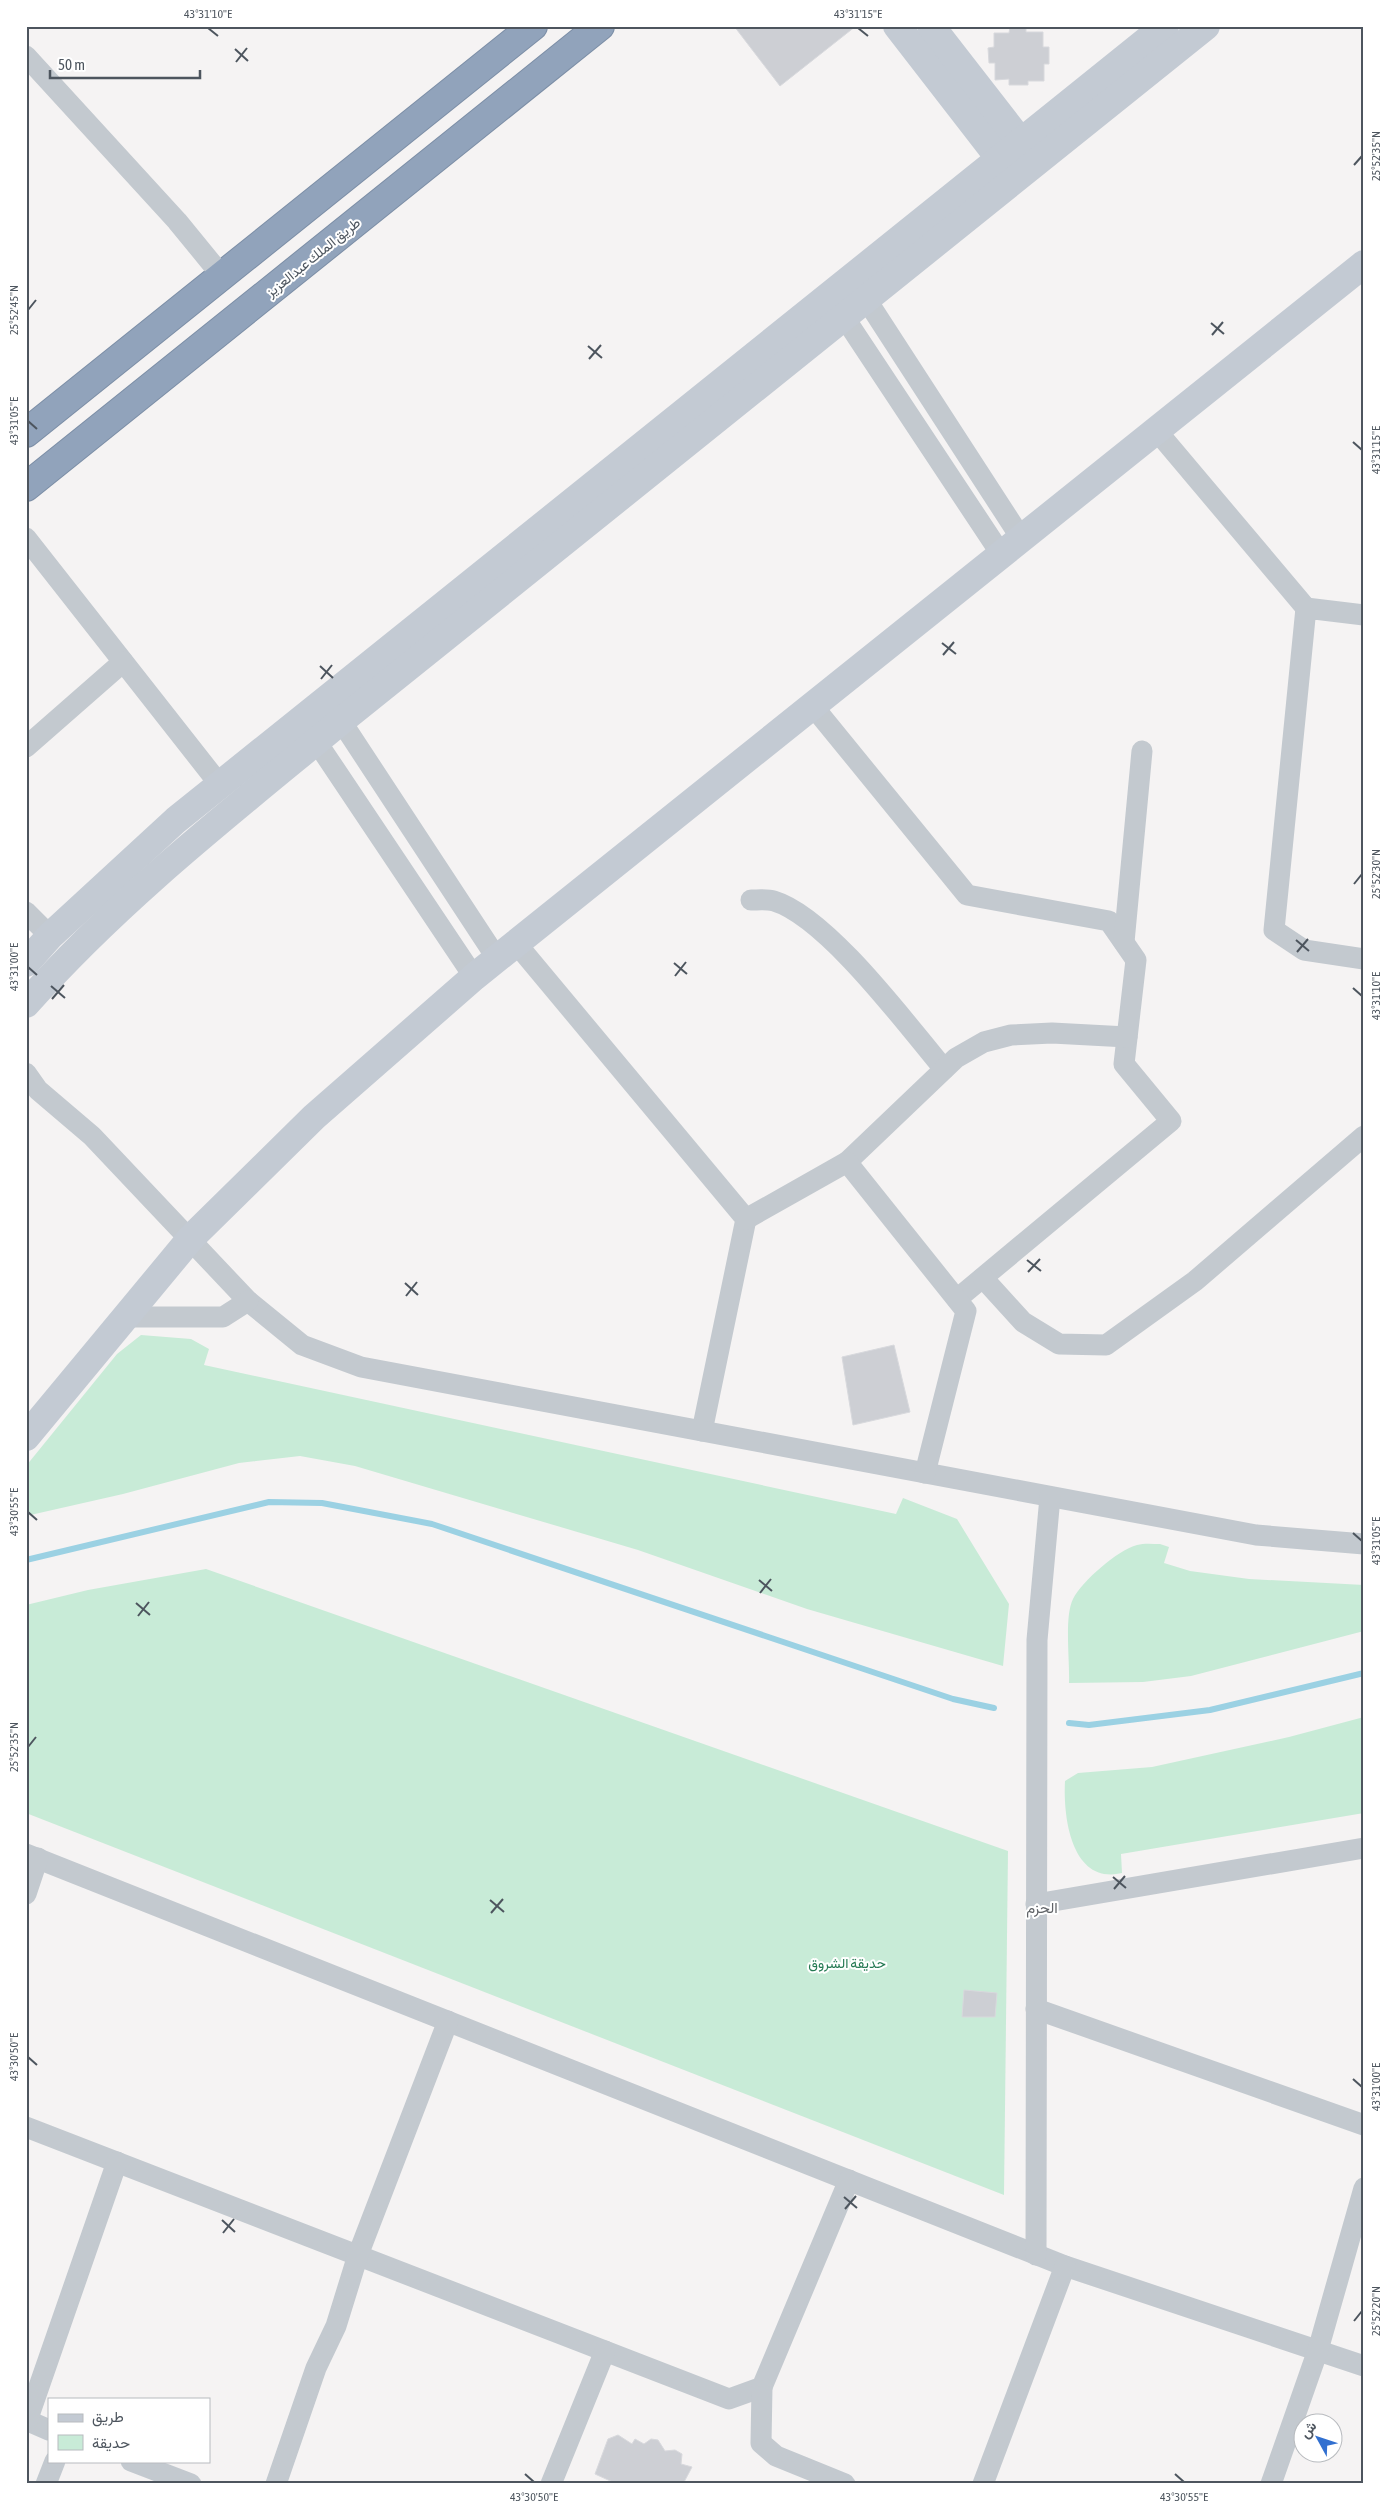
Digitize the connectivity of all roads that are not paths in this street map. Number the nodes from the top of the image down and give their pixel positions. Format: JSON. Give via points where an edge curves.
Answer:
{"nodes":[{"id":1,"x":534,"y":26,"type":"edge"},
{"id":2,"x":600,"y":26,"type":"edge"},
{"id":3,"x":897,"y":26,"type":"edge"},
{"id":4,"x":931,"y":26,"type":"edge"},
{"id":5,"x":1165,"y":26,"type":"edge"},
{"id":6,"x":1206,"y":26,"type":"edge"},
{"id":7,"x":26,"y":56,"type":"edge"},
{"id":8,"x":1011,"y":150,"type":"junction"},
{"id":9,"x":1028,"y":168,"type":"junction"},
{"id":10,"x":1364,"y":264,"type":"edge"},
{"id":11,"x":222,"y":276,"type":"junction"},
{"id":12,"x":842,"y":286,"type":"junction"},
{"id":13,"x":866,"y":300,"type":"junction"},
{"id":14,"x":844,"y":317,"type":"junction"},
{"id":15,"x":1156,"y":430,"type":"junction"},
{"id":16,"x":26,"y":433,"type":"edge"},
{"id":17,"x":26,"y":487,"type":"edge"},
{"id":18,"x":26,"y":538,"type":"edge"},
{"id":19,"x":1011,"y":546,"type":"junction"},
{"id":20,"x":1306,"y":608,"type":"junction"},
{"id":21,"x":1364,"y":615,"type":"edge"},
{"id":22,"x":123,"y":662,"type":"junction"},
{"id":23,"x":812,"y":705,"type":"junction"},
{"id":24,"x":341,"y":721,"type":"junction"},
{"id":25,"x":316,"y":741,"type":"junction"},
{"id":26,"x":26,"y":748,"type":"edge"},
{"id":27,"x":1142,"y":751,"type":"dead end"},
{"id":28,"x":220,"y":785,"type":"junction"},
{"id":29,"x":751,"y":900,"type":"dead end"},
{"id":30,"x":26,"y":912,"type":"edge"},
{"id":31,"x":50,"y":936,"type":"junction"},
{"id":32,"x":1124,"y":942,"type":"junction"},
{"id":33,"x":506,"y":950,"type":"junction"},
{"id":34,"x":28,"y":958,"type":"edge"},
{"id":35,"x":1364,"y":959,"type":"edge"},
{"id":36,"x":474,"y":977,"type":"junction"},
{"id":37,"x":26,"y":1004,"type":"edge"},
{"id":38,"x":1127,"y":1037,"type":"junction"},
{"id":39,"x":944,"y":1069,"type":"junction"},
{"id":40,"x":26,"y":1073,"type":"edge"},
{"id":41,"x":1364,"y":1136,"type":"edge"},
{"id":42,"x":847,"y":1162,"type":"junction"},
{"id":43,"x":746,"y":1219,"type":"junction"},
{"id":44,"x":191,"y":1238,"type":"junction"},
{"id":45,"x":982,"y":1278,"type":"junction"},
{"id":46,"x":957,"y":1299,"type":"junction"},
{"id":47,"x":248,"y":1301,"type":"junction"},
{"id":48,"x":125,"y":1317,"type":"junction"},
{"id":49,"x":702,"y":1431,"type":"junction"},
{"id":50,"x":26,"y":1436,"type":"edge"},
{"id":51,"x":925,"y":1473,"type":"junction"},
{"id":52,"x":1050,"y":1497,"type":"junction"},
{"id":53,"x":1364,"y":1544,"type":"edge"},
{"id":54,"x":1364,"y":1848,"type":"edge"},
{"id":55,"x":32,"y":1856,"type":"edge"},
{"id":56,"x":26,"y":1894,"type":"edge"},
{"id":57,"x":1036,"y":1904,"type":"junction"},
{"id":58,"x":1036,"y":2009,"type":"junction"},
{"id":59,"x":448,"y":2021,"type":"junction"},
{"id":60,"x":1364,"y":2125,"type":"edge"},
{"id":61,"x":26,"y":2127,"type":"edge"},
{"id":62,"x":117,"y":2162,"type":"junction"},
{"id":63,"x":849,"y":2180,"type":"junction"},
{"id":64,"x":1364,"y":2188,"type":"edge"},
{"id":65,"x":358,"y":2255,"type":"junction"},
{"id":66,"x":1036,"y":2255,"type":"junction"},
{"id":67,"x":1065,"y":2266,"type":"junction"},
{"id":68,"x":605,"y":2350,"type":"junction"},
{"id":69,"x":1318,"y":2350,"type":"junction"},
{"id":70,"x":1364,"y":2366,"type":"edge"},
{"id":71,"x":762,"y":2387,"type":"junction"},
{"id":72,"x":27,"y":2420,"type":"edge"},
{"id":73,"x":48,"y":2430,"type":"edge"},
{"id":74,"x":55,"y":2462,"type":"edge"},
{"id":75,"x":134,"y":2462,"type":"edge"},
{"id":76,"x":46,"y":2484,"type":"edge"},
{"id":77,"x":191,"y":2484,"type":"edge"},
{"id":78,"x":276,"y":2484,"type":"edge"},
{"id":79,"x":551,"y":2484,"type":"edge"},
{"id":80,"x":846,"y":2484,"type":"edge"},
{"id":81,"x":983,"y":2484,"type":"edge"},
{"id":82,"x":1271,"y":2484,"type":"edge"}],
"edges":[{"from":1,"to":11,"type":"highway"},
{"from":2,"to":17,"type":"highway","name":"طريق الملك عبدالعزيز"},
{"from":3,"to":8,"type":"street"},
{"from":4,"to":8,"type":"street"},
{"from":5,"to":8,"type":"street"},
{"from":6,"to":9,"type":"street"},
{"from":7,"to":11,"type":"street","via":[[177,221]]},
{"from":8,"to":9,"type":"street"},
{"from":8,"to":12,"type":"street"},
{"from":9,"to":13,"type":"street"},
{"from":10,"to":15,"type":"street"},
{"from":11,"to":16,"type":"highway"},
{"from":12,"to":13,"type":"street"},
{"from":12,"to":14,"type":"street"},
{"from":12,"to":28,"type":"street"},
{"from":13,"to":14,"type":"street"},
{"from":13,"to":19,"type":"street"},
{"from":14,"to":19,"type":"street"},
{"from":14,"to":24,"type":"street"},
{"from":15,"to":19,"type":"street"},
{"from":15,"to":20,"type":"street"},
{"from":18,"to":22,"type":"street"},
{"from":19,"to":23,"type":"street"},
{"from":20,"to":21,"type":"street"},
{"from":20,"to":35,"type":"street","via":[[1274,930],[1304,950]]},
{"from":22,"to":26,"type":"street"},
{"from":22,"to":28,"type":"street"},
{"from":23,"to":32,"type":"street","via":[[967,895],[1109,922]]},
{"from":23,"to":33,"type":"street"},
{"from":24,"to":25,"type":"street"},
{"from":24,"to":33,"type":"street"},
{"from":25,"to":36,"type":"street"},
{"from":25,"to":37,"type":"street","via":[[199,838],[63,962]]},
{"from":27,"to":32,"type":"street"},
{"from":28,"to":31,"type":"street","via":[[176,820]]},
{"from":29,"to":39,"type":"street","via":[[774,901],[812,922],[862,972]]},
{"from":30,"to":31,"type":"street"},
{"from":31,"to":34,"type":"street"},
{"from":32,"to":38,"type":"street","via":[[1136,960]]},
{"from":33,"to":36,"type":"street"},
{"from":33,"to":43,"type":"street"},
{"from":36,"to":44,"type":"street","via":[[314,1118]]},
{"from":38,"to":39,"type":"street","via":[[1052,1033],[1011,1035],[984,1042]]},
{"from":38,"to":45,"type":"street","via":[[1124,1064],[1171,1121]]},
{"from":39,"to":42,"type":"street"},
{"from":40,"to":44,"type":"street","via":[[38,1090],[92,1136]]},
{"from":41,"to":45,"type":"street","via":[[1195,1281],[1106,1345],[1059,1344],[1023,1322]]},
{"from":42,"to":43,"type":"street"},
{"from":42,"to":46,"type":"street"},
{"from":43,"to":49,"type":"street"},
{"from":44,"to":47,"type":"street"},
{"from":44,"to":48,"type":"street"},
{"from":45,"to":46,"type":"street"},
{"from":46,"to":51,"type":"street","via":[[966,1311]]},
{"from":47,"to":48,"type":"street","via":[[223,1317]]},
{"from":47,"to":49,"type":"street","via":[[302,1345],[361,1367]]},
{"from":48,"to":50,"type":"street"},
{"from":49,"to":51,"type":"street"},
{"from":51,"to":52,"type":"street"},
{"from":52,"to":53,"type":"street","via":[[1256,1535]]},
{"from":52,"to":57,"type":"street","via":[[1037,1640]]},
{"from":54,"to":57,"type":"street"},
{"from":55,"to":56,"type":"street"},
{"from":55,"to":59,"type":"street"},
{"from":57,"to":58,"type":"street"},
{"from":58,"to":60,"type":"street"},
{"from":58,"to":66,"type":"street"},
{"from":59,"to":63,"type":"street"},
{"from":59,"to":65,"type":"street"},
{"from":61,"to":62,"type":"street"},
{"from":62,"to":65,"type":"street"},
{"from":62,"to":72,"type":"street"},
{"from":63,"to":66,"type":"street"},
{"from":63,"to":71,"type":"street"},
{"from":64,"to":69,"type":"street"},
{"from":65,"to":68,"type":"street"},
{"from":65,"to":78,"type":"street","via":[[336,2326],[316,2368]]},
{"from":66,"to":67,"type":"street"},
{"from":67,"to":69,"type":"street"},
{"from":67,"to":81,"type":"street"},
{"from":68,"to":71,"type":"street","via":[[729,2399]]},
{"from":68,"to":79,"type":"street"},
{"from":69,"to":70,"type":"street"},
{"from":69,"to":82,"type":"street"},
{"from":71,"to":80,"type":"street","via":[[761,2443],[776,2456]]},
{"from":72,"to":73,"type":"street"},
{"from":74,"to":76,"type":"street"},
{"from":75,"to":77,"type":"street"}]}
